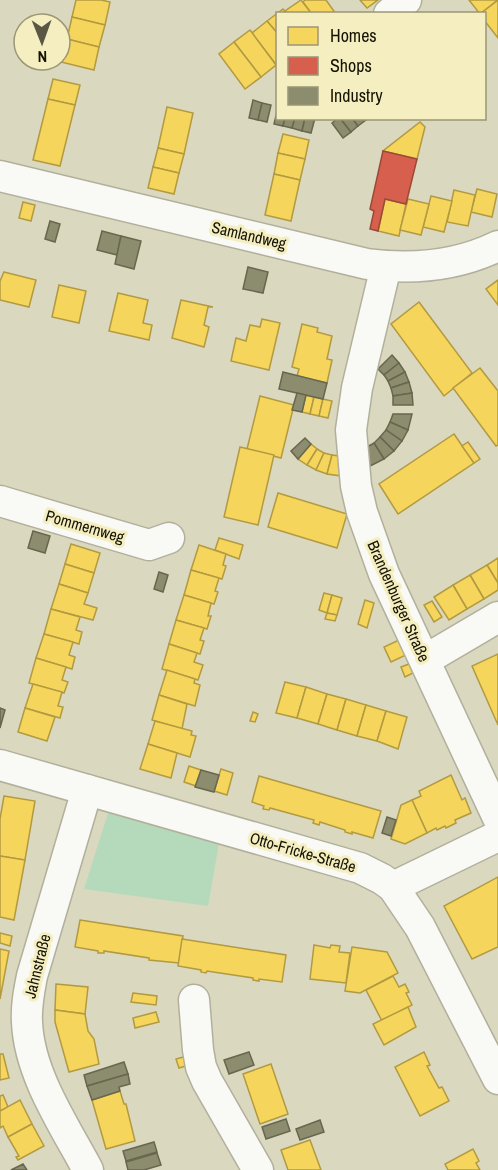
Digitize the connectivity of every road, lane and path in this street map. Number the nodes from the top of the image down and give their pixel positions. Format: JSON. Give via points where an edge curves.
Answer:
{"nodes":[{"id":1,"x":406,"y":0,"type":"edge"},
{"id":2,"x":391,"y":12,"type":"edge"},
{"id":3,"x":0,"y":176,"type":"edge"},
{"id":4,"x":498,"y":246,"type":"edge"},
{"id":5,"x":386,"y":266,"type":"junction"},
{"id":6,"x":0,"y":501,"type":"edge"},
{"id":7,"x":169,"y":538,"type":"dead end"},
{"id":8,"x":498,"y":617,"type":"edge"},
{"id":9,"x":425,"y":660,"type":"junction"},
{"id":10,"x":0,"y":765,"type":"edge"},
{"id":11,"x":87,"y":790,"type":"junction"},
{"id":12,"x":498,"y":818,"type":"edge"},
{"id":13,"x":498,"y":836,"type":"edge"},
{"id":14,"x":393,"y":887,"type":"junction"},
{"id":15,"x":194,"y":1000,"type":"dead end"},
{"id":16,"x":498,"y":1078,"type":"edge"},
{"id":17,"x":88,"y":1170,"type":"edge"},
{"id":18,"x":258,"y":1170,"type":"edge"}],
"edges":[{"from":1,"to":2,"type":"street"},
{"from":3,"to":5,"type":"street","name":"Samlandweg"},
{"from":4,"to":5,"type":"street","name":"Samlandweg","via":[[449,262]]},
{"from":5,"to":9,"type":"street","name":"Brandenburger Straße","via":[[355,398],[352,447],[362,512],[372,544]]},
{"from":6,"to":7,"type":"street","name":"Pommernweg","via":[[149,545]]},
{"from":8,"to":9,"type":"street"},
{"from":9,"to":12,"type":"street","name":"Brandenburger Straße"},
{"from":10,"to":11,"type":"street","name":"Otto-Fricke-Straße"},
{"from":11,"to":14,"type":"street","name":"Otto-Fricke-Straße","via":[[360,868]]},
{"from":11,"to":17,"type":"street","name":"Jahnstraße","via":[[32,976],[27,1022],[40,1074]]},
{"from":13,"to":14,"type":"street"},
{"from":14,"to":16,"type":"street","name":"Otto-Fricke-Straße","via":[[420,927]]},
{"from":15,"to":18,"type":"street","via":[[201,1067]]}]}
